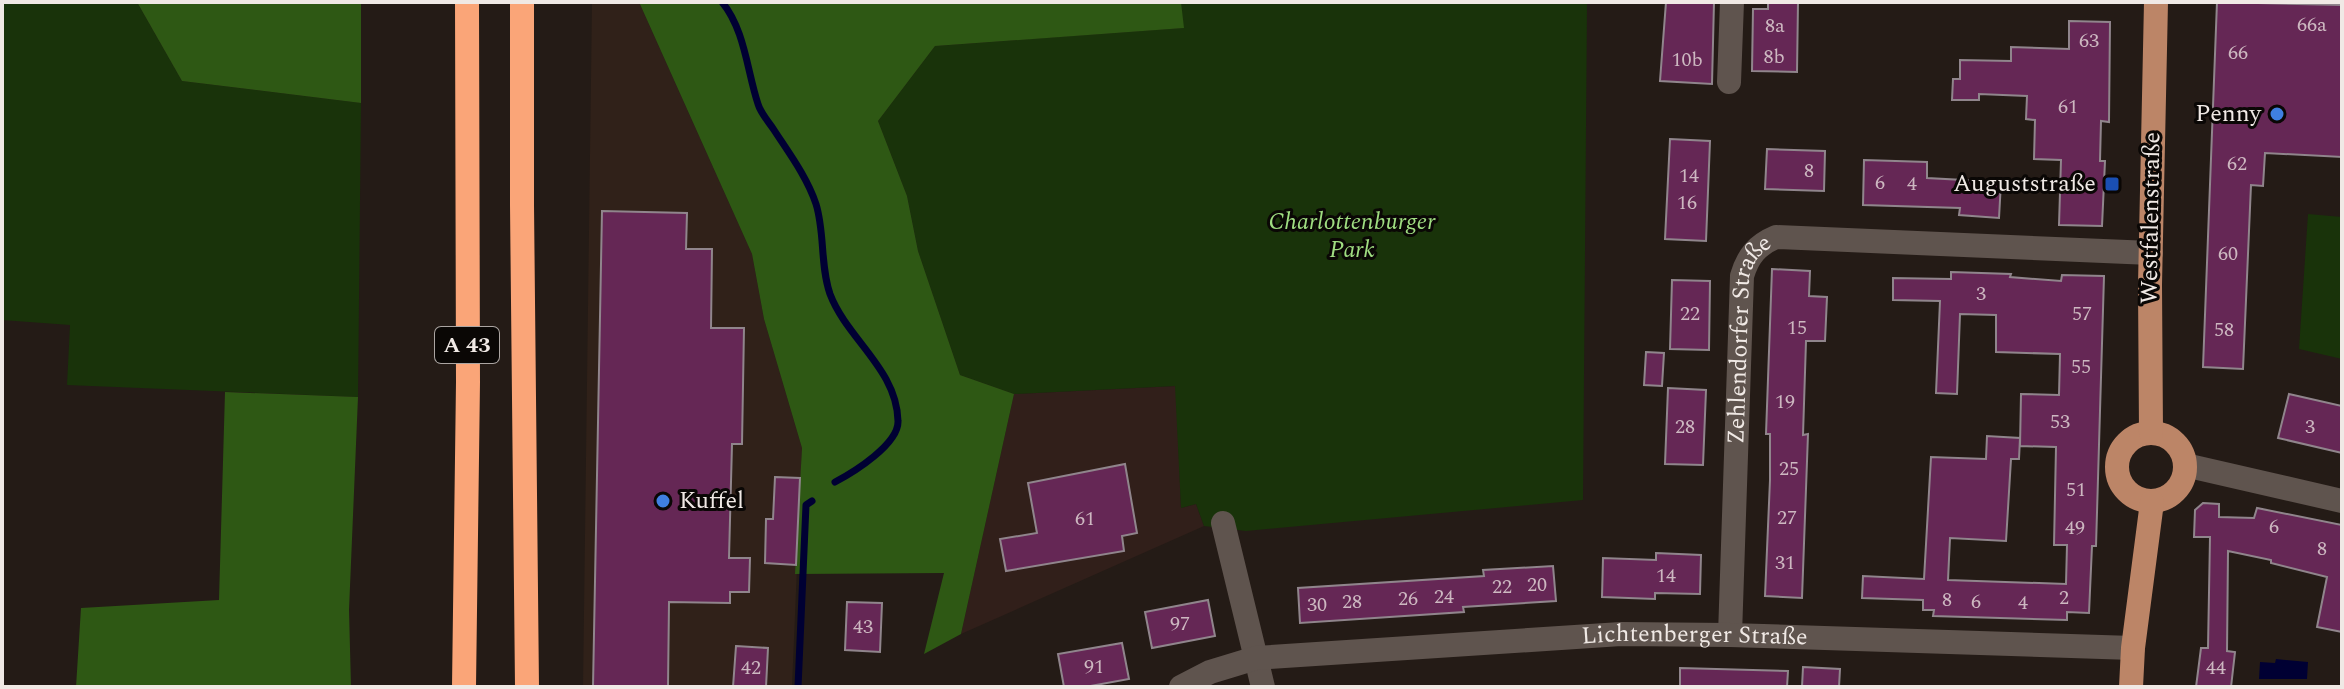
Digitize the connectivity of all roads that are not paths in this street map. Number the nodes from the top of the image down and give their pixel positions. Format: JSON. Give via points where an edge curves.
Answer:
{"nodes":[{"id":1,"x":467,"y":2,"type":"edge"},
{"id":2,"x":522,"y":2,"type":"edge"},
{"id":3,"x":1732,"y":2,"type":"edge"},
{"id":4,"x":2156,"y":2,"type":"edge"},
{"id":5,"x":1729,"y":82,"type":"dead end"},
{"id":6,"x":2151,"y":253,"type":"junction"},
{"id":7,"x":2151,"y":433,"type":"junction"},
{"id":8,"x":2185,"y":465,"type":"junction"},
{"id":9,"x":2342,"y":501,"type":"edge"},
{"id":10,"x":2152,"y":502,"type":"junction"},
{"id":11,"x":1223,"y":523,"type":"dead end"},
{"id":12,"x":1730,"y":635,"type":"junction"},
{"id":13,"x":2133,"y":648,"type":"junction"},
{"id":14,"x":1256,"y":658,"type":"junction"},
{"id":15,"x":464,"y":687,"type":"edge"},
{"id":16,"x":527,"y":687,"type":"edge"},
{"id":17,"x":1181,"y":687,"type":"edge"},
{"id":18,"x":1263,"y":687,"type":"edge"},
{"id":19,"x":2131,"y":687,"type":"edge"}],
"edges":[{"from":1,"to":15,"type":"highway","number":"A 43"},
{"from":2,"to":16,"type":"highway","number":"A 43"},
{"from":3,"to":5,"type":"street"},
{"from":4,"to":6,"type":"main road","name":"Westfalenstraße"},
{"from":6,"to":7,"type":"main road","name":"Westfalenstraße"},
{"from":6,"to":12,"type":"street","name":"Zehlendorfer Straße","via":[[1776,237],[1761,244],[1742,276]]},
{"from":7,"to":8,"type":"main road","via":[[2171,439]]},
{"from":7,"to":10,"type":"main road","via":[[2123,447],[2117,467],[2123,488]]},
{"from":8,"to":9,"type":"street"},
{"from":8,"to":10,"type":"main road","via":[[2177,490]]},
{"from":10,"to":13,"type":"main road"},
{"from":11,"to":14,"type":"street"},
{"from":12,"to":13,"type":"street","name":"Lichtenberger Straße"},
{"from":12,"to":14,"type":"street","name":"Lichtenberger Straße","via":[[1621,634]]},
{"from":13,"to":19,"type":"main road"},
{"from":14,"to":17,"type":"street","name":"Lichtenberger Straße"},
{"from":14,"to":18,"type":"street"}]}
